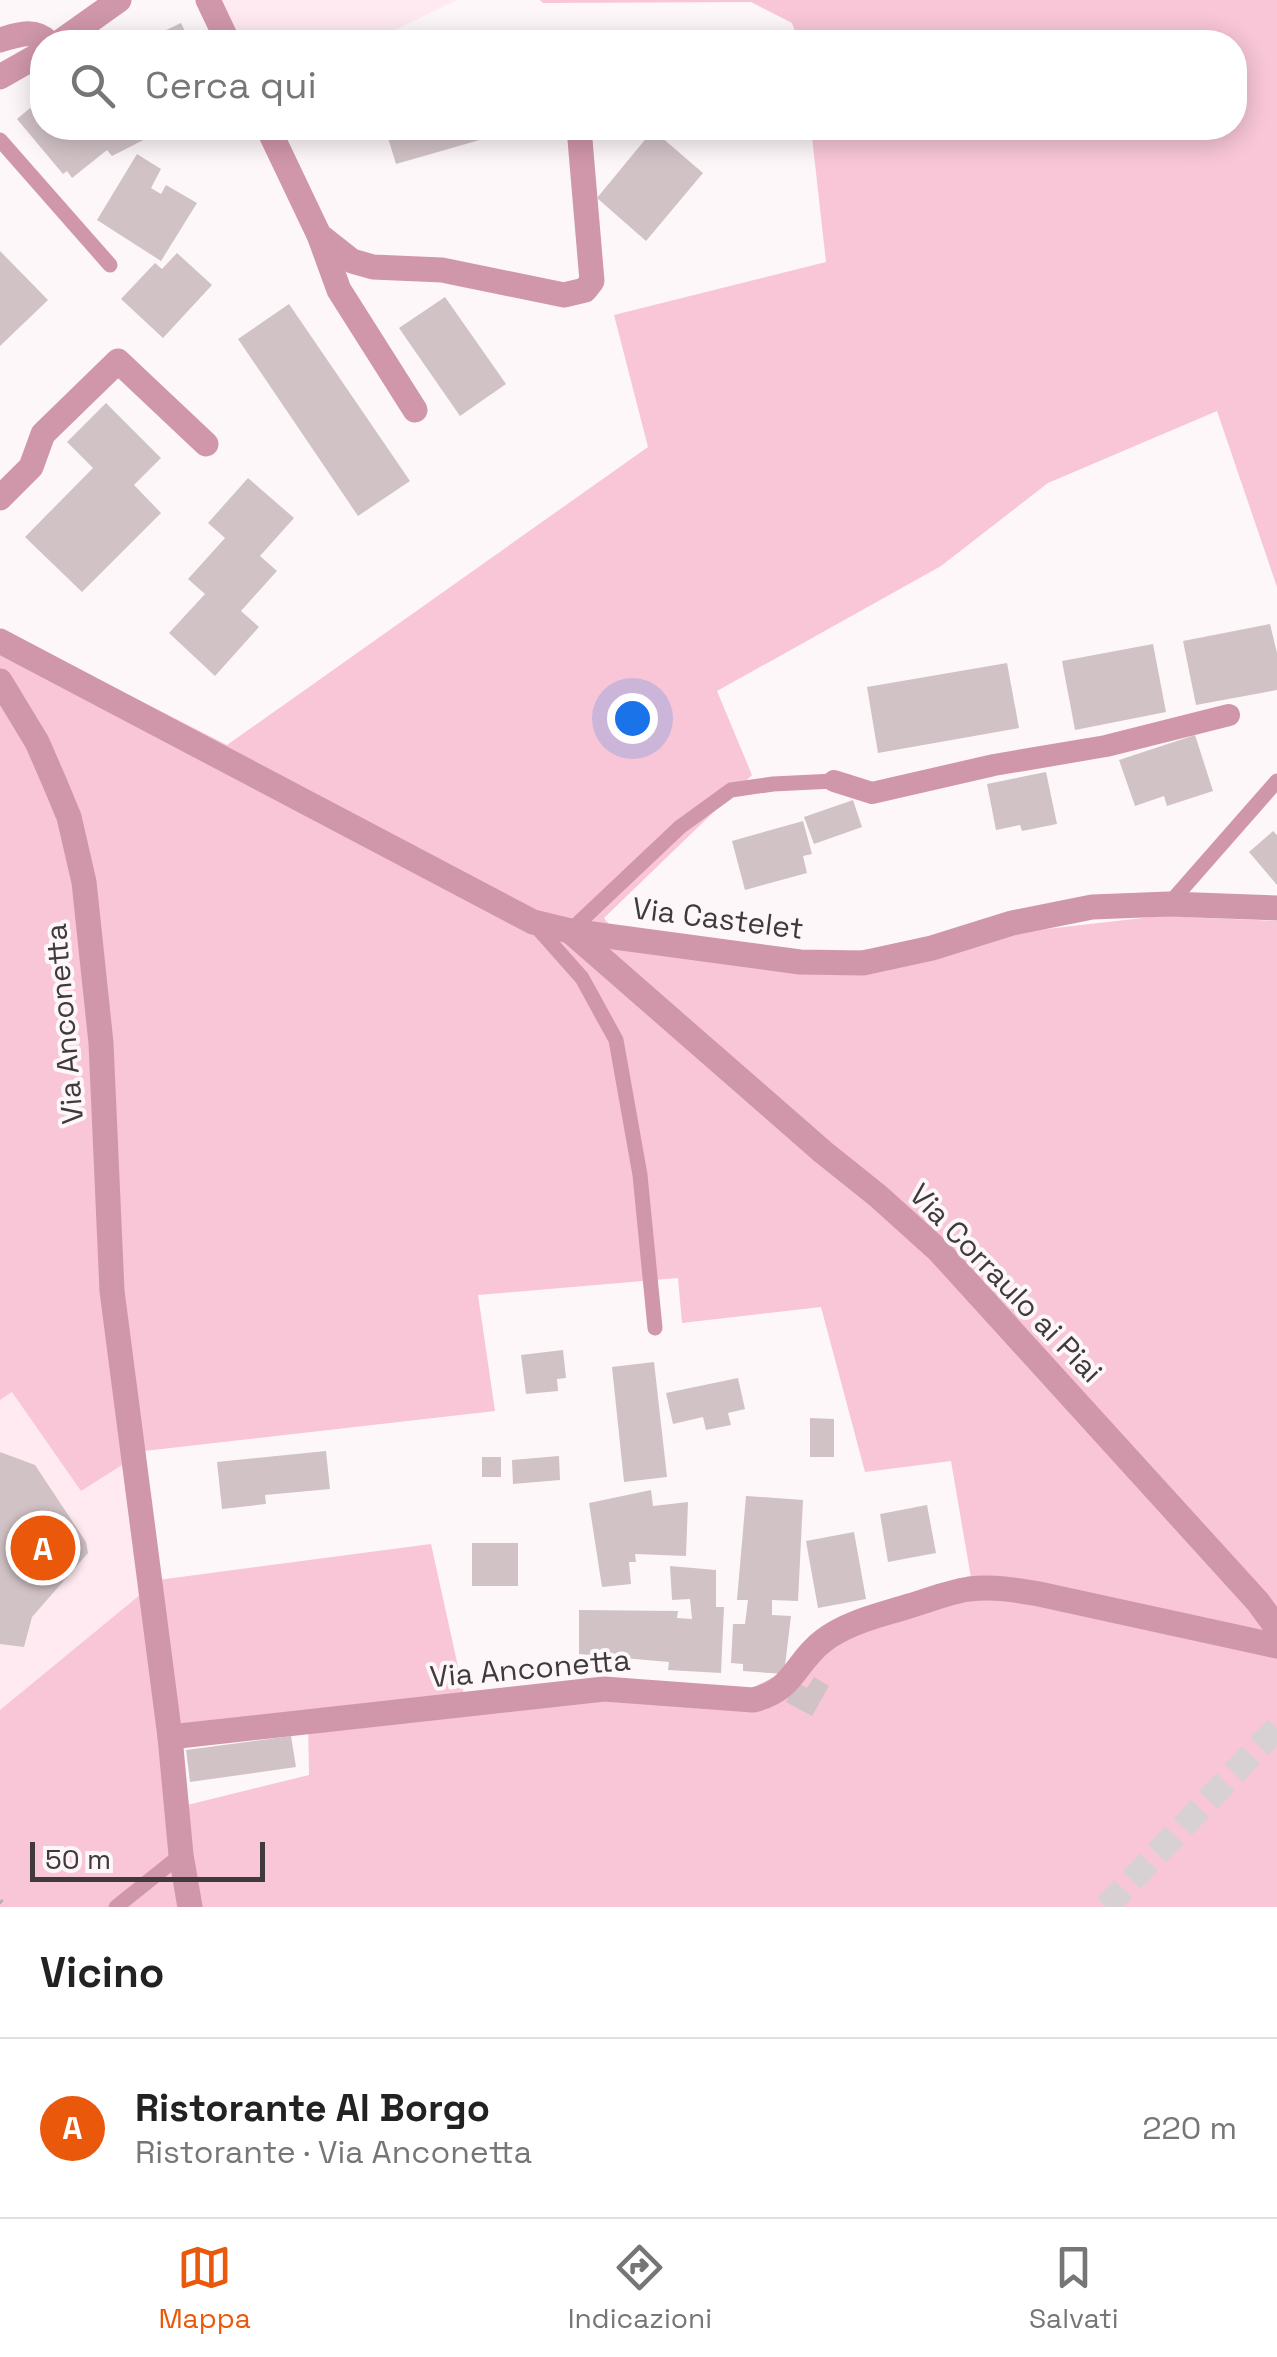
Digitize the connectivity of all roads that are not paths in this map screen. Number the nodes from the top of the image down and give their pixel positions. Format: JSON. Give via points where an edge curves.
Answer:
{"nodes":[{"id":1,"x":119,"y":0,"type":"edge"},
{"id":2,"x":208,"y":0,"type":"edge"},
{"id":3,"x":77,"y":30,"type":"edge"},
{"id":4,"x":222,"y":30,"type":"edge"},
{"id":5,"x":30,"y":34,"type":"edge"},
{"id":6,"x":0,"y":40,"type":"edge"},
{"id":7,"x":30,"y":60,"type":"edge"},
{"id":8,"x":0,"y":77,"type":"edge"},
{"id":9,"x":0,"y":140,"type":"edge"},
{"id":10,"x":274,"y":140,"type":"edge"},
{"id":11,"x":580,"y":140,"type":"edge"},
{"id":12,"x":319,"y":234,"type":"junction"},
{"id":13,"x":110,"y":265,"type":"dead end"},
{"id":14,"x":414,"y":410,"type":"dead end"},
{"id":15,"x":206,"y":444,"type":"dead end"},
{"id":16,"x":0,"y":498,"type":"edge"},
{"id":17,"x":0,"y":641,"type":"edge"},
{"id":18,"x":0,"y":681,"type":"edge"},
{"id":19,"x":1229,"y":715,"type":"dead end"},
{"id":20,"x":834,"y":781,"type":"joint"},
{"id":21,"x":1277,"y":781,"type":"edge"},
{"id":22,"x":1168,"y":904,"type":"junction"},
{"id":23,"x":1277,"y":908,"type":"edge"},
{"id":24,"x":532,"y":922,"type":"junction"},
{"id":25,"x":570,"y":931,"type":"junction"},
{"id":26,"x":654,"y":1328,"type":"dead end"},
{"id":27,"x":1277,"y":1628,"type":"edge"},
{"id":28,"x":1277,"y":1646,"type":"edge"},
{"id":29,"x":170,"y":1737,"type":"junction"},
{"id":30,"x":181,"y":1855,"type":"junction"},
{"id":31,"x":116,"y":1907,"type":"edge"},
{"id":32,"x":190,"y":1907,"type":"edge"}],
"edges":[{"from":1,"to":3,"type":"street"},
{"from":2,"to":4,"type":"street"},
{"from":5,"to":6,"type":"street"},
{"from":7,"to":8,"type":"street"},
{"from":9,"to":13,"type":"lane"},
{"from":10,"to":12,"type":"street"},
{"from":11,"to":12,"type":"street","via":[[592,282],[585,290],[564,296],[442,270],[373,267]]},
{"from":12,"to":14,"type":"street","via":[[339,290]]},
{"from":15,"to":16,"type":"street","via":[[118,360],[43,434],[31,467]]},
{"from":17,"to":24,"type":"street"},
{"from":18,"to":29,"type":"street","name":"Via Anconetta","via":[[54,781],[84,882],[101,1043],[112,1291]]},
{"from":19,"to":20,"type":"street","via":[[872,793]]},
{"from":20,"to":25,"type":"lane","name":"Via Castelet","via":[[731,790],[680,827]]},
{"from":21,"to":22,"type":"lane"},
{"from":22,"to":23,"type":"street","name":"Via Castelet"},
{"from":22,"to":25,"type":"street","name":"Via Castelet","via":[[1050,914],[864,963],[800,962]]},
{"from":24,"to":25,"type":"street"},
{"from":24,"to":26,"type":"lane","via":[[582,978],[616,1040],[640,1175]]},
{"from":25,"to":27,"type":"street","name":"Via Corraulo ai Piai","via":[[939,1251]]},
{"from":28,"to":29,"type":"street","name":"Via Anconetta","via":[[1040,1594],[969,1589],[834,1633],[784,1686],[754,1700],[604,1689]]},
{"from":29,"to":30,"type":"street","name":"Via Anconetta"},
{"from":30,"to":31,"type":"lane"},
{"from":30,"to":32,"type":"street","name":"Via Anconetta"}]}
